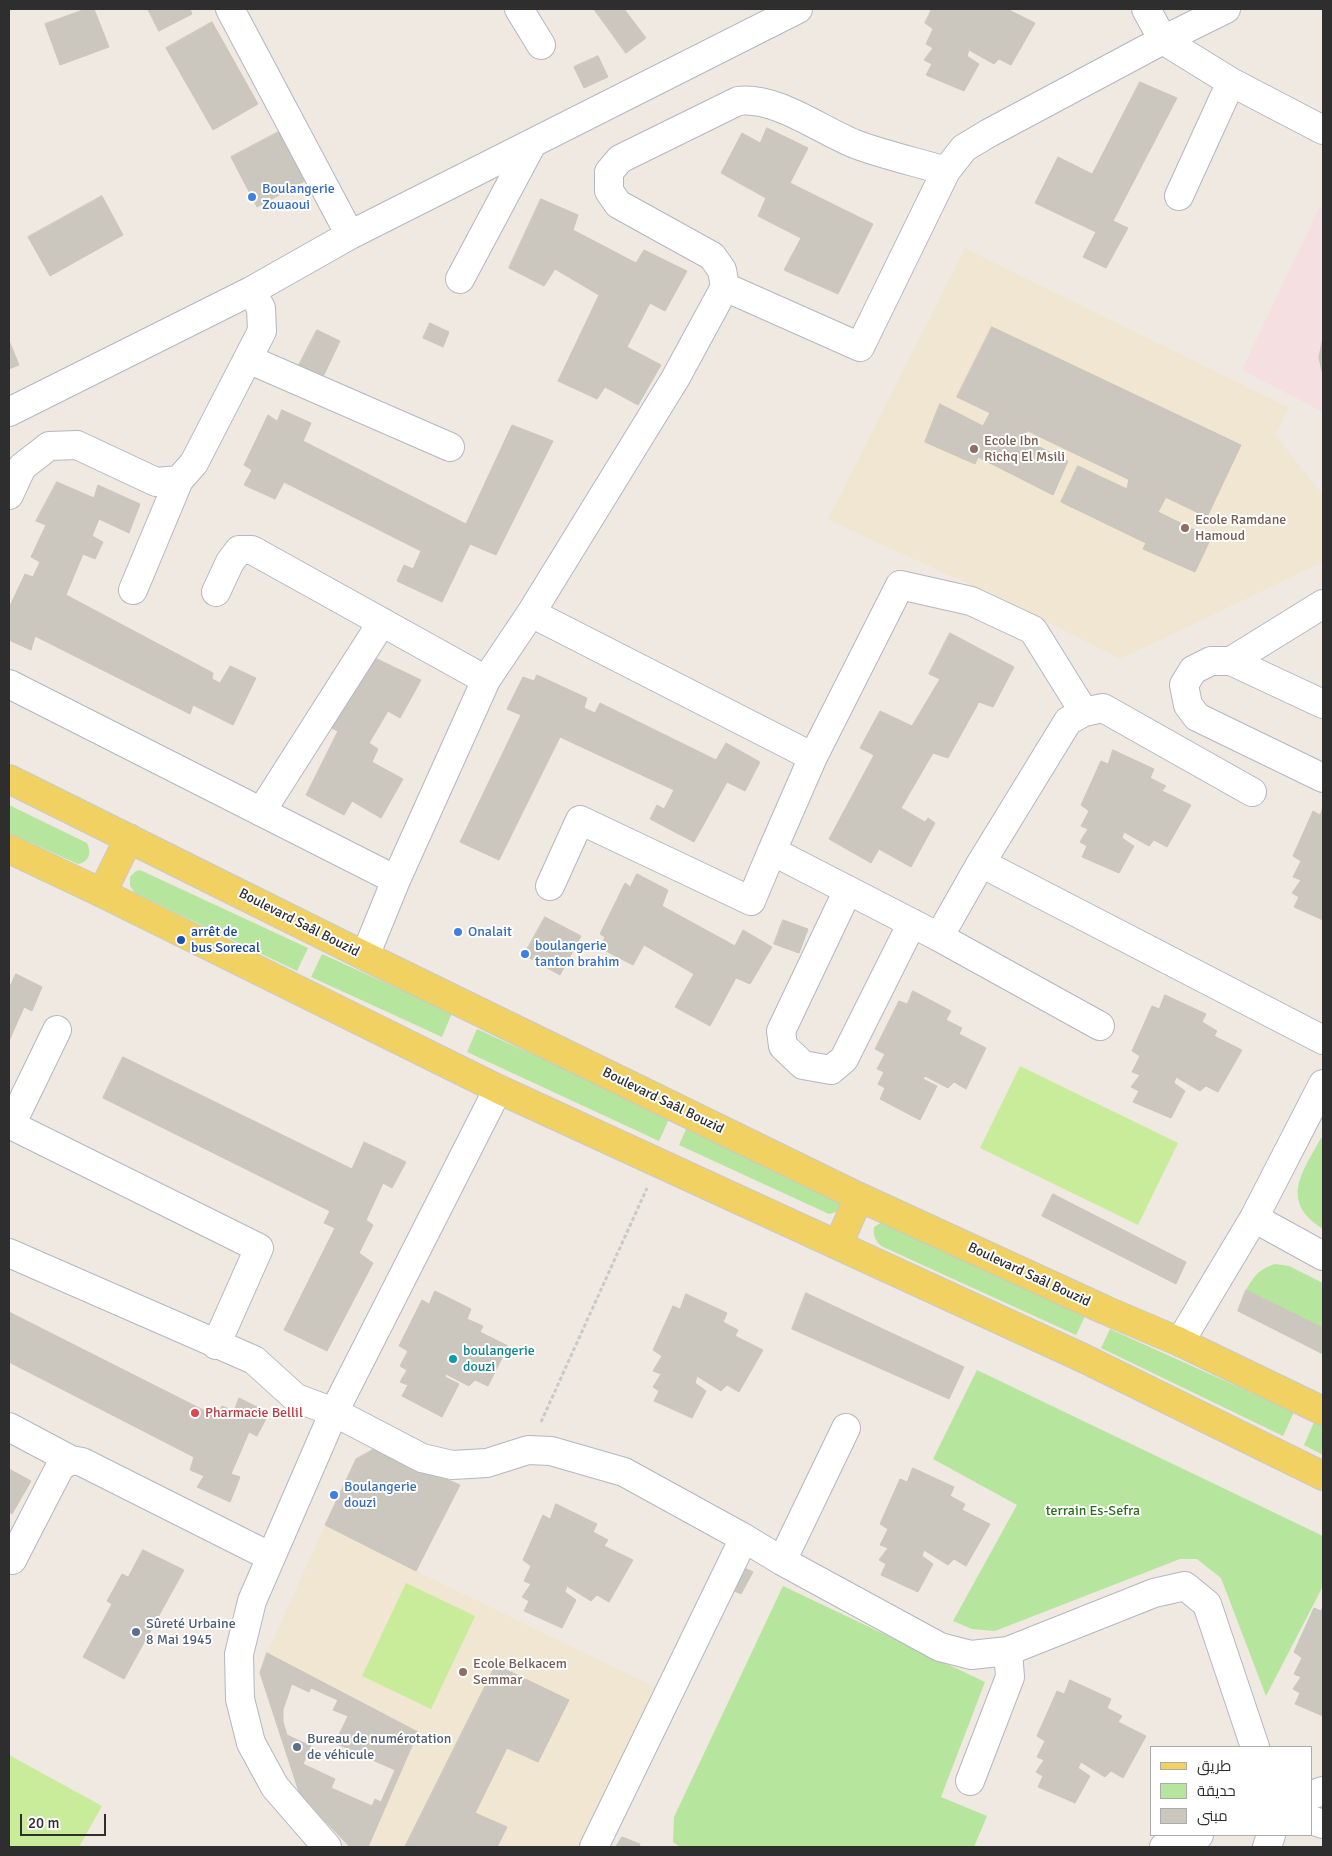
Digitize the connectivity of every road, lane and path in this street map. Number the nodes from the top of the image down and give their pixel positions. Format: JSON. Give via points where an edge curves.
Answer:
{"nodes":[{"id":1,"x":230,"y":9,"type":"edge"},
{"id":2,"x":519,"y":9,"type":"edge"},
{"id":3,"x":798,"y":9,"type":"edge"},
{"id":4,"x":1146,"y":9,"type":"edge"},
{"id":5,"x":1226,"y":9,"type":"edge"},
{"id":6,"x":1163,"y":40,"type":"junction"},
{"id":7,"x":541,"y":45,"type":"dead end"},
{"id":8,"x":1231,"y":82,"type":"junction"},
{"id":9,"x":1323,"y":130,"type":"edge"},
{"id":10,"x":532,"y":144,"type":"junction"},
{"id":11,"x":946,"y":171,"type":"junction"},
{"id":12,"x":1179,"y":196,"type":"dead end"},
{"id":13,"x":350,"y":235,"type":"junction"},
{"id":14,"x":460,"y":279,"type":"dead end"},
{"id":15,"x":726,"y":287,"type":"junction"},
{"id":16,"x":252,"y":291,"type":"junction"},
{"id":17,"x":248,"y":359,"type":"junction"},
{"id":18,"x":9,"y":412,"type":"edge"},
{"id":19,"x":450,"y":447,"type":"dead end"},
{"id":20,"x":179,"y":480,"type":"junction"},
{"id":21,"x":9,"y":495,"type":"edge"},
{"id":22,"x":133,"y":590,"type":"dead end"},
{"id":23,"x":216,"y":592,"type":"dead end"},
{"id":24,"x":1323,"y":604,"type":"edge"},
{"id":25,"x":531,"y":613,"type":"junction"},
{"id":26,"x":382,"y":622,"type":"junction"},
{"id":27,"x":1231,"y":661,"type":"junction"},
{"id":28,"x":486,"y":680,"type":"junction"},
{"id":29,"x":9,"y":684,"type":"edge"},
{"id":30,"x":1323,"y":704,"type":"edge"},
{"id":31,"x":1084,"y":712,"type":"junction"},
{"id":32,"x":814,"y":757,"type":"junction"},
{"id":33,"x":1323,"y":778,"type":"edge"},
{"id":34,"x":9,"y":779,"type":"edge"},
{"id":35,"x":1252,"y":792,"type":"dead end"},
{"id":36,"x":261,"y":812,"type":"junction"},
{"id":37,"x":129,"y":838,"type":"junction"},
{"id":38,"x":9,"y":849,"type":"edge"},
{"id":39,"x":772,"y":852,"type":"junction"},
{"id":40,"x":981,"y":863,"type":"junction"},
{"id":41,"x":396,"y":880,"type":"junction"},
{"id":42,"x":550,"y":886,"type":"dead end"},
{"id":43,"x":848,"y":890,"type":"junction"},
{"id":44,"x":102,"y":893,"type":"junction"},
{"id":45,"x":912,"y":923,"type":"junction"},
{"id":46,"x":939,"y":937,"type":"junction"},
{"id":47,"x":365,"y":956,"type":"junction"},
{"id":48,"x":1100,"y":1026,"type":"dead end"},
{"id":49,"x":57,"y":1030,"type":"dead end"},
{"id":50,"x":1323,"y":1040,"type":"edge"},
{"id":51,"x":1323,"y":1084,"type":"edge"},
{"id":52,"x":498,"y":1089,"type":"junction"},
{"id":53,"x":10,"y":1124,"type":"edge"},
{"id":54,"x":659,"y":1162,"type":"junction"},
{"id":55,"x":859,"y":1197,"type":"junction"},
{"id":56,"x":1254,"y":1218,"type":"junction"},
{"id":57,"x":838,"y":1245,"type":"junction"},
{"id":58,"x":9,"y":1252,"type":"edge"},
{"id":59,"x":1323,"y":1256,"type":"edge"},
{"id":60,"x":1180,"y":1342,"type":"junction"},
{"id":61,"x":216,"y":1344,"type":"junction"},
{"id":62,"x":1323,"y":1411,"type":"edge"},
{"id":63,"x":334,"y":1412,"type":"junction"},
{"id":64,"x":9,"y":1427,"type":"edge"},
{"id":65,"x":846,"y":1428,"type":"dead end"},
{"id":66,"x":528,"y":1450,"type":"junction"},
{"id":67,"x":71,"y":1460,"type":"junction"},
{"id":68,"x":1323,"y":1476,"type":"edge"},
{"id":69,"x":744,"y":1538,"type":"junction"},
{"id":70,"x":271,"y":1557,"type":"junction"},
{"id":71,"x":9,"y":1558,"type":"edge"},
{"id":72,"x":782,"y":1561,"type":"junction"},
{"id":73,"x":1008,"y":1651,"type":"junction"},
{"id":74,"x":1255,"y":1746,"type":"edge"},
{"id":75,"x":970,"y":1780,"type":"dead end"},
{"id":76,"x":1196,"y":1836,"type":"edge"},
{"id":77,"x":327,"y":1847,"type":"edge"},
{"id":78,"x":594,"y":1847,"type":"edge"},
{"id":79,"x":1164,"y":1847,"type":"edge"}],
"edges":[{"from":1,"to":13,"type":"street"},
{"from":2,"to":7,"type":"street"},
{"from":3,"to":10,"type":"street"},
{"from":4,"to":6,"type":"street"},
{"from":5,"to":6,"type":"street"},
{"from":6,"to":8,"type":"street"},
{"from":6,"to":11,"type":"street","via":[[989,132],[964,148]]},
{"from":8,"to":9,"type":"street"},
{"from":8,"to":12,"type":"street"},
{"from":10,"to":13,"type":"street"},
{"from":10,"to":14,"type":"street"},
{"from":11,"to":15,"type":"street","via":[[860,347]]},
{"from":11,"to":15,"type":"street","via":[[854,144],[768,103],[751,99],[738,101],[620,159],[609,172],[609,191],[618,204],[712,256],[722,270]]},
{"from":13,"to":16,"type":"street"},
{"from":15,"to":25,"type":"street","via":[[675,379]]},
{"from":16,"to":17,"type":"street","via":[[261,308],[262,331]]},
{"from":16,"to":18,"type":"street"},
{"from":17,"to":19,"type":"street"},
{"from":17,"to":20,"type":"street","via":[[194,463]]},
{"from":20,"to":21,"type":"street","via":[[156,482],[77,445],[49,446],[22,467]]},
{"from":20,"to":22,"type":"street"},
{"from":23,"to":26,"type":"street","via":[[239,550],[252,550]]},
{"from":24,"to":27,"type":"street"},
{"from":25,"to":28,"type":"street"},
{"from":25,"to":32,"type":"street"},
{"from":26,"to":28,"type":"street"},
{"from":26,"to":36,"type":"street"},
{"from":27,"to":30,"type":"street"},
{"from":27,"to":33,"type":"street","via":[[1210,661],[1193,670],[1184,685],[1188,706],[1197,717]]},
{"from":28,"to":41,"type":"street"},
{"from":29,"to":36,"type":"street"},
{"from":31,"to":32,"type":"street","via":[[1033,630],[971,601],[900,585]]},
{"from":31,"to":35,"type":"street","via":[[1103,708]]},
{"from":31,"to":40,"type":"street","via":[[1068,721]]},
{"from":32,"to":39,"type":"street"},
{"from":34,"to":37,"type":"main road","name":"Boulevard Saâl Bouzid"},
{"from":36,"to":41,"type":"street"},
{"from":37,"to":44,"type":"main road"},
{"from":37,"to":47,"type":"main road","name":"Boulevard Saâl Bouzid"},
{"from":38,"to":44,"type":"main road"},
{"from":39,"to":42,"type":"street","via":[[751,901],[580,820]]},
{"from":39,"to":43,"type":"street"},
{"from":40,"to":46,"type":"street"},
{"from":40,"to":50,"type":"street"},
{"from":41,"to":47,"type":"street"},
{"from":43,"to":45,"type":"street"},
{"from":43,"to":45,"type":"street","via":[[781,1031],[782,1046],[803,1065],[831,1070],[844,1059]]},
{"from":44,"to":52,"type":"main road"},
{"from":45,"to":46,"type":"street"},
{"from":46,"to":48,"type":"street"},
{"from":47,"to":55,"type":"main road","name":"Boulevard Saâl Bouzid"},
{"from":49,"to":53,"type":"street"},
{"from":51,"to":56,"type":"street"},
{"from":52,"to":54,"type":"main road"},
{"from":52,"to":63,"type":"street"},
{"from":53,"to":61,"type":"street","via":[[259,1248]]},
{"from":54,"to":57,"type":"main road"},
{"from":54,"to":66,"type":"path"},
{"from":55,"to":57,"type":"main road"},
{"from":55,"to":60,"type":"main road","name":"Boulevard Saâl Bouzid"},
{"from":56,"to":59,"type":"street"},
{"from":56,"to":60,"type":"street"},
{"from":57,"to":68,"type":"main road","via":[[1084,1358]]},
{"from":58,"to":61,"type":"street"},
{"from":60,"to":62,"type":"main road","name":"Boulevard Saâl Bouzid"},
{"from":61,"to":63,"type":"street","via":[[254,1360],[296,1398]]},
{"from":63,"to":66,"type":"street","via":[[422,1458],[452,1465],[487,1463]]},
{"from":63,"to":70,"type":"street"},
{"from":64,"to":67,"type":"street"},
{"from":65,"to":72,"type":"street"},
{"from":66,"to":69,"type":"street","via":[[551,1450],[624,1472]]},
{"from":67,"to":70,"type":"street","via":[[82,1462]]},
{"from":67,"to":71,"type":"street","via":[[60,1467],[12,1560]]},
{"from":69,"to":72,"type":"street"},
{"from":69,"to":78,"type":"street"},
{"from":70,"to":77,"type":"street","via":[[252,1601],[239,1654],[240,1699],[251,1743],[275,1787]]},
{"from":72,"to":73,"type":"street","via":[[940,1647],[971,1655]]},
{"from":73,"to":74,"type":"street","via":[[1154,1592],[1185,1586],[1207,1604]]},
{"from":73,"to":75,"type":"street","via":[[1010,1676]]},
{"from":76,"to":79,"type":"street"}]}
